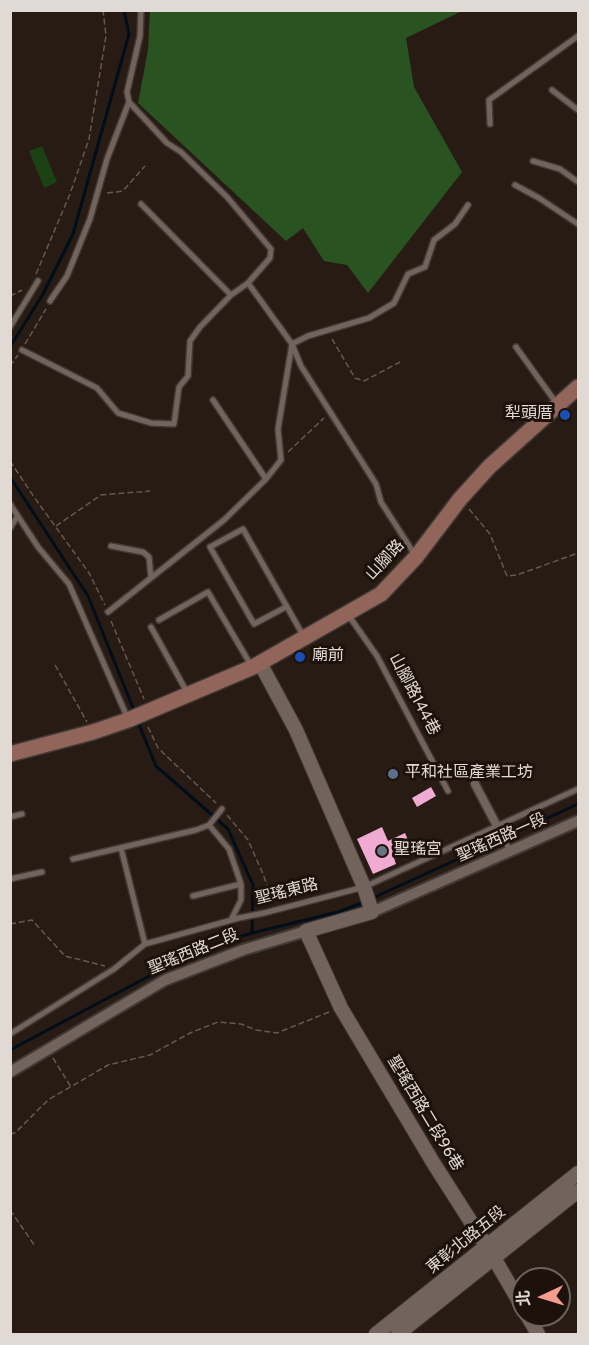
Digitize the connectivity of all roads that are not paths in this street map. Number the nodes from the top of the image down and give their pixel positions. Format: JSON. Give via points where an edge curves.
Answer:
{"nodes":[{"id":1,"x":141,"y":10,"type":"edge"},
{"id":2,"x":579,"y":36,"type":"edge"},
{"id":3,"x":552,"y":90,"type":"dead end"},
{"id":4,"x":129,"y":102,"type":"junction"},
{"id":5,"x":579,"y":110,"type":"edge"},
{"id":6,"x":490,"y":124,"type":"dead end"},
{"id":7,"x":533,"y":160,"type":"dead end"},
{"id":8,"x":579,"y":182,"type":"edge"},
{"id":9,"x":515,"y":185,"type":"dead end"},
{"id":10,"x":141,"y":204,"type":"dead end"},
{"id":11,"x":468,"y":205,"type":"dead end"},
{"id":12,"x":579,"y":224,"type":"edge"},
{"id":13,"x":38,"y":280,"type":"road end"},
{"id":14,"x":248,"y":283,"type":"junction"},
{"id":15,"x":231,"y":296,"type":"junction"},
{"id":16,"x":50,"y":301,"type":"road end"},
{"id":17,"x":10,"y":327,"type":"edge"},
{"id":18,"x":292,"y":344,"type":"junction"},
{"id":19,"x":516,"y":347,"type":"dead end"},
{"id":20,"x":22,"y":350,"type":"road end"},
{"id":21,"x":579,"y":387,"type":"edge"},
{"id":22,"x":213,"y":400,"type":"dead end"},
{"id":23,"x":558,"y":405,"type":"junction"},
{"id":24,"x":266,"y":479,"type":"junction"},
{"id":25,"x":10,"y":504,"type":"edge"},
{"id":26,"x":17,"y":517,"type":"junction"},
{"id":27,"x":10,"y":528,"type":"edge"},
{"id":28,"x":111,"y":546,"type":"dead end"},
{"id":29,"x":416,"y":557,"type":"junction"},
{"id":30,"x":151,"y":577,"type":"junction"},
{"id":31,"x":286,"y":607,"type":"junction"},
{"id":32,"x":108,"y":612,"type":"road end"},
{"id":33,"x":348,"y":614,"type":"junction"},
{"id":34,"x":159,"y":620,"type":"dead end"},
{"id":35,"x":151,"y":627,"type":"dead end"},
{"id":36,"x":304,"y":638,"type":"junction"},
{"id":37,"x":256,"y":665,"type":"junction"},
{"id":38,"x":188,"y":694,"type":"junction"},
{"id":39,"x":140,"y":715,"type":"junction"},
{"id":40,"x":10,"y":754,"type":"edge"},
{"id":41,"x":475,"y":784,"type":"dead end"},
{"id":42,"x":579,"y":789,"type":"edge"},
{"id":43,"x":448,"y":791,"type":"dead end"},
{"id":44,"x":222,"y":809,"type":"road end"},
{"id":45,"x":22,"y":814,"type":"dead end"},
{"id":46,"x":10,"y":817,"type":"edge"},
{"id":47,"x":579,"y":821,"type":"edge"},
{"id":48,"x":209,"y":825,"type":"junction"},
{"id":49,"x":497,"y":826,"type":"junction"},
{"id":50,"x":121,"y":848,"type":"junction"},
{"id":51,"x":510,"y":852,"type":"junction"},
{"id":52,"x":73,"y":860,"type":"dead end"},
{"id":53,"x":42,"y":872,"type":"dead end"},
{"id":54,"x":10,"y":879,"type":"edge"},
{"id":55,"x":241,"y":884,"type":"junction"},
{"id":56,"x":364,"y":889,"type":"junction"},
{"id":57,"x":193,"y":896,"type":"dead end"},
{"id":58,"x":372,"y":912,"type":"junction"},
{"id":59,"x":231,"y":920,"type":"junction"},
{"id":60,"x":306,"y":931,"type":"junction"},
{"id":61,"x":145,"y":944,"type":"junction"},
{"id":62,"x":10,"y":1034,"type":"edge"},
{"id":63,"x":10,"y":1072,"type":"edge"},
{"id":64,"x":579,"y":1173,"type":"edge"},
{"id":65,"x":579,"y":1191,"type":"edge"},
{"id":66,"x":491,"y":1252,"type":"junction"},
{"id":67,"x":511,"y":1287,"type":"edge"},
{"id":68,"x":376,"y":1335,"type":"edge"},
{"id":69,"x":398,"y":1335,"type":"edge"}],
"edges":[{"from":1,"to":4,"type":"lane","via":[[140,36],[127,92]]},
{"from":2,"to":6,"type":"lane","via":[[489,100]]},
{"from":3,"to":5,"type":"lane"},
{"from":4,"to":14,"type":"lane","via":[[227,197],[271,249],[270,258]]},
{"from":4,"to":16,"type":"lane","via":[[90,219],[67,276]]},
{"from":7,"to":8,"type":"lane","via":[[560,169]]},
{"from":9,"to":12,"type":"lane"},
{"from":10,"to":15,"type":"lane"},
{"from":11,"to":18,"type":"lane","via":[[455,224],[434,240],[425,267],[408,274],[394,303],[369,318]]},
{"from":13,"to":17,"type":"lane"},
{"from":14,"to":15,"type":"lane"},
{"from":14,"to":18,"type":"lane"},
{"from":15,"to":20,"type":"lane","via":[[190,341],[188,376],[179,387],[174,424],[151,423],[118,413],[98,388]]},
{"from":18,"to":24,"type":"lane","via":[[278,429],[281,460]]},
{"from":18,"to":29,"type":"lane","via":[[301,366],[376,484],[381,502]]},
{"from":19,"to":23,"type":"lane"},
{"from":21,"to":23,"type":"main road","name":"山腳路"},
{"from":22,"to":24,"type":"lane"},
{"from":23,"to":29,"type":"main road","name":"山腳路","via":[[490,466]]},
{"from":24,"to":30,"type":"lane","via":[[224,520]]},
{"from":25,"to":26,"type":"lane"},
{"from":26,"to":27,"type":"lane"},
{"from":26,"to":39,"type":"lane","via":[[69,584]]},
{"from":28,"to":30,"type":"lane","via":[[143,552],[149,557]]},
{"from":29,"to":33,"type":"main road","name":"山腳路","via":[[381,594]]},
{"from":30,"to":32,"type":"lane"},
{"from":31,"to":31,"type":"lane","via":[[254,624],[210,547],[243,529]]},
{"from":31,"to":36,"type":"lane"},
{"from":33,"to":36,"type":"main road","name":"山腳路"},
{"from":33,"to":43,"type":"lane","name":"山腳路144巷","via":[[377,656]]},
{"from":34,"to":37,"type":"lane","via":[[208,592]]},
{"from":35,"to":38,"type":"lane"},
{"from":36,"to":37,"type":"main road","name":"山腳路"},
{"from":37,"to":38,"type":"main road","name":"山腳路"},
{"from":37,"to":56,"type":"street","via":[[296,730]]},
{"from":38,"to":39,"type":"main road","name":"山腳路"},
{"from":39,"to":40,"type":"main road","name":"山腳路"},
{"from":41,"to":49,"type":"street"},
{"from":42,"to":49,"type":"lane","name":"聖瑤東路"},
{"from":44,"to":48,"type":"lane"},
{"from":45,"to":46,"type":"lane"},
{"from":47,"to":51,"type":"street","name":"聖瑤西路一段"},
{"from":48,"to":50,"type":"lane"},
{"from":48,"to":55,"type":"lane","via":[[229,849]]},
{"from":49,"to":51,"type":"lane"},
{"from":49,"to":56,"type":"lane","name":"聖瑤東路"},
{"from":50,"to":52,"type":"lane"},
{"from":50,"to":61,"type":"lane"},
{"from":51,"to":58,"type":"street","name":"聖瑤西路一段"},
{"from":53,"to":54,"type":"lane"},
{"from":55,"to":57,"type":"lane"},
{"from":55,"to":59,"type":"lane","via":[[241,900]]},
{"from":56,"to":58,"type":"street"},
{"from":56,"to":59,"type":"lane","name":"聖瑤東路"},
{"from":58,"to":60,"type":"street","name":"聖瑤西路二段"},
{"from":59,"to":61,"type":"lane","name":"聖瑤東路"},
{"from":60,"to":63,"type":"street","name":"聖瑤西路二段","via":[[165,980]]},
{"from":60,"to":66,"type":"street","name":"聖瑤西路二段96巷","via":[[341,1008]]},
{"from":61,"to":62,"type":"lane","name":"聖瑤東路","via":[[114,969]]},
{"from":64,"to":66,"type":"street","name":"東彰北路五段"},
{"from":65,"to":66,"type":"street","name":"東彰北路五段"},
{"from":66,"to":67,"type":"street","name":"聖瑤西路二段96巷"},
{"from":66,"to":68,"type":"street","name":"東彰北路五段"},
{"from":66,"to":69,"type":"street","name":"東彰北路五段"}]}
